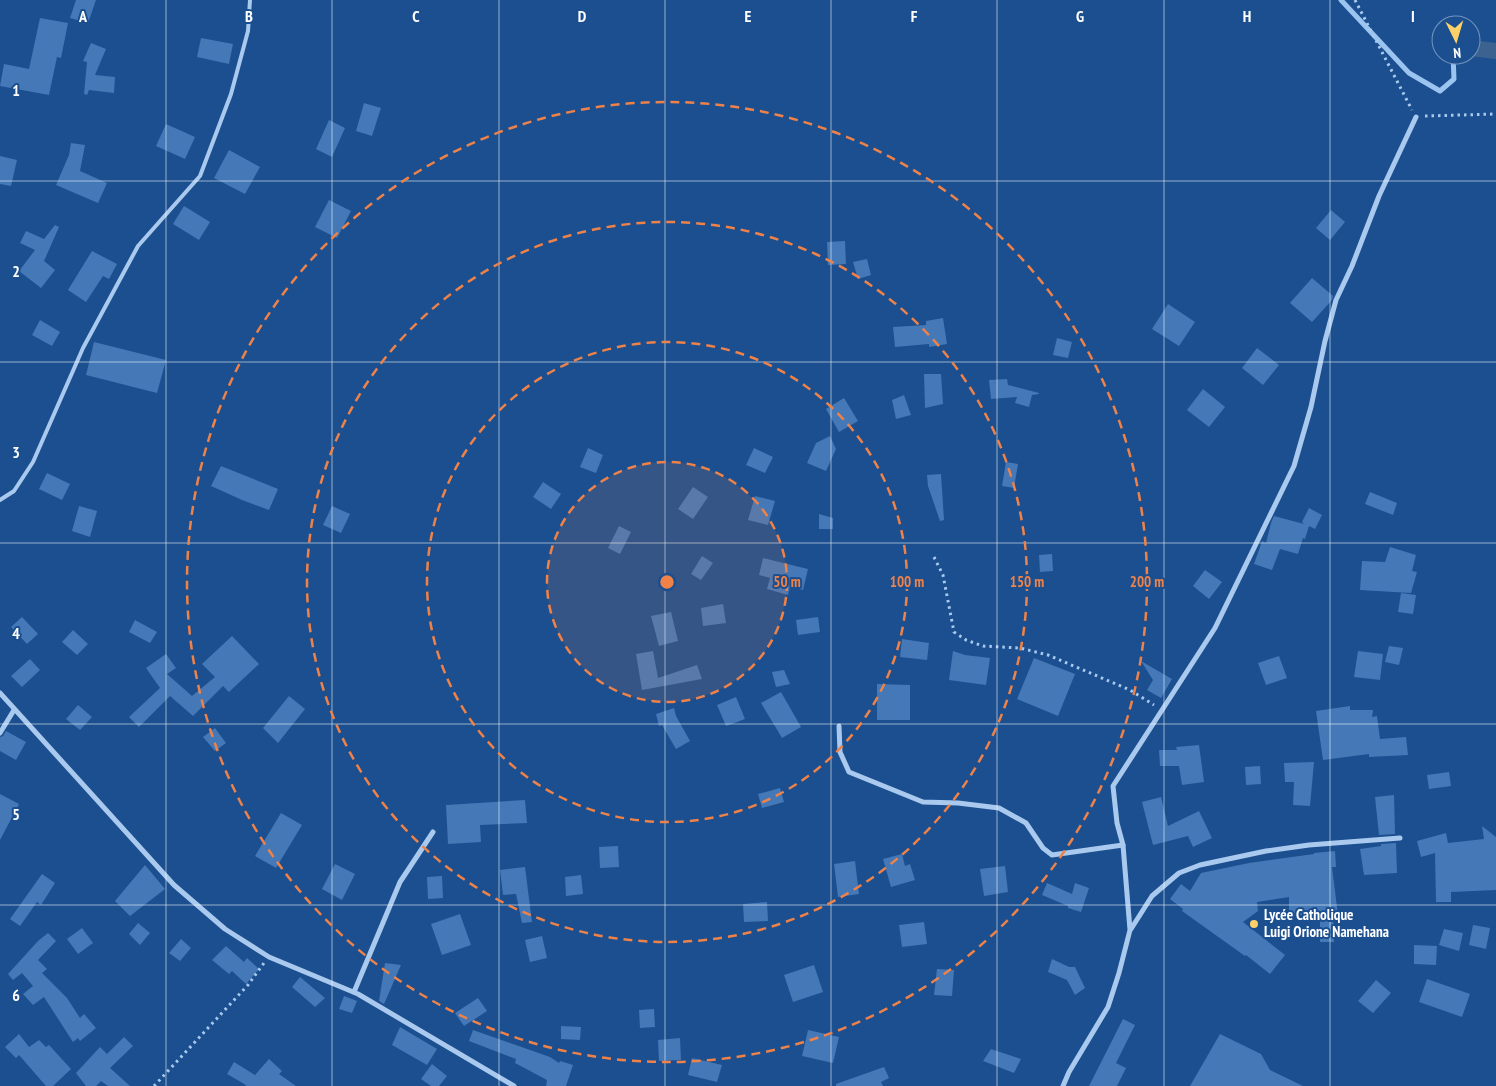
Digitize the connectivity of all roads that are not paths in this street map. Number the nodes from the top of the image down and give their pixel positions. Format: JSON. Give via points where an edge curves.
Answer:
{"nodes":[{"id":1,"x":250,"y":0,"type":"edge"},
{"id":2,"x":1416,"y":117,"type":"road end"},
{"id":3,"x":0,"y":500,"type":"edge"},
{"id":4,"x":0,"y":693,"type":"edge"},
{"id":5,"x":14,"y":710,"type":"junction"},
{"id":6,"x":839,"y":726,"type":"dead end"},
{"id":7,"x":0,"y":733,"type":"edge"},
{"id":8,"x":433,"y":832,"type":"dead end"},
{"id":9,"x":1400,"y":838,"type":"dead end"},
{"id":10,"x":1123,"y":845,"type":"junction"},
{"id":11,"x":1130,"y":930,"type":"junction"},
{"id":12,"x":354,"y":992,"type":"junction"},
{"id":13,"x":514,"y":1086,"type":"edge"},
{"id":14,"x":1063,"y":1086,"type":"edge"}],
"edges":[{"from":1,"to":3,"type":"lane","via":[[248,31],[231,94],[200,176],[138,246],[83,348],[33,462],[14,491]]},
{"from":2,"to":10,"type":"street","via":[[1336,300],[1294,466],[1215,628],[1113,786]]},
{"from":4,"to":5,"type":"street"},
{"from":5,"to":7,"type":"street"},
{"from":5,"to":12,"type":"street","via":[[174,885],[225,929],[269,957]]},
{"from":6,"to":10,"type":"street","via":[[840,752],[849,772],[922,802],[999,808],[1026,823],[1043,848],[1052,855]]},
{"from":8,"to":12,"type":"street","via":[[400,882]]},
{"from":9,"to":11,"type":"street","via":[[1309,845],[1200,865],[1179,873],[1152,896]]},
{"from":10,"to":11,"type":"street"},
{"from":11,"to":14,"type":"street","via":[[1108,1007]]},
{"from":12,"to":13,"type":"street"}]}
